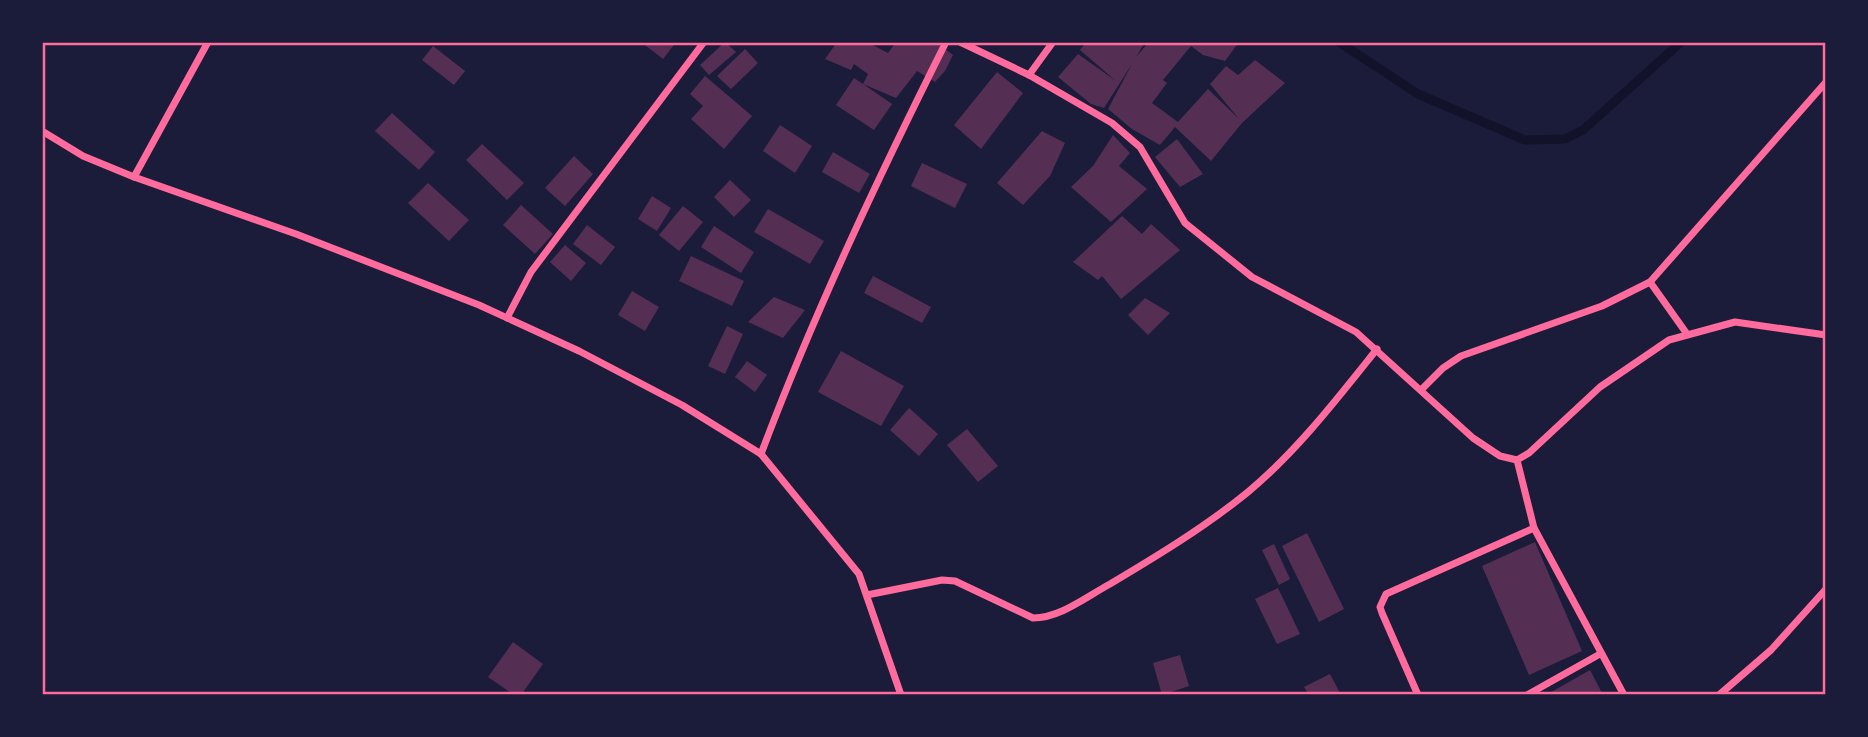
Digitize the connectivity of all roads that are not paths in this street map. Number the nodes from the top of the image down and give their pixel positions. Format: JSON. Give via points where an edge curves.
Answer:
{"nodes":[{"id":1,"x":208,"y":42,"type":"edge"},
{"id":2,"x":704,"y":42,"type":"edge"},
{"id":3,"x":946,"y":42,"type":"edge"},
{"id":4,"x":960,"y":42,"type":"edge"},
{"id":5,"x":1053,"y":42,"type":"edge"},
{"id":6,"x":1029,"y":75,"type":"junction"},
{"id":7,"x":1826,"y":82,"type":"edge"},
{"id":8,"x":42,"y":131,"type":"edge"},
{"id":9,"x":134,"y":177,"type":"junction"},
{"id":10,"x":1650,"y":282,"type":"junction"},
{"id":11,"x":507,"y":318,"type":"junction"},
{"id":12,"x":1687,"y":334,"type":"junction"},
{"id":13,"x":1826,"y":335,"type":"edge"},
{"id":14,"x":1377,"y":349,"type":"junction"},
{"id":15,"x":1421,"y":390,"type":"junction"},
{"id":16,"x":761,"y":454,"type":"junction"},
{"id":17,"x":1517,"y":460,"type":"junction"},
{"id":18,"x":1534,"y":528,"type":"junction"},
{"id":19,"x":1826,"y":589,"type":"edge"},
{"id":20,"x":867,"y":595,"type":"junction"},
{"id":21,"x":1600,"y":654,"type":"junction"},
{"id":22,"x":901,"y":695,"type":"edge"},
{"id":23,"x":1418,"y":695,"type":"edge"},
{"id":24,"x":1527,"y":695,"type":"edge"},
{"id":25,"x":1624,"y":695,"type":"edge"},
{"id":26,"x":1719,"y":695,"type":"edge"}],
"edges":[{"from":1,"to":9,"type":"street"},
{"from":2,"to":11,"type":"street","via":[[531,272]]},
{"from":3,"to":16,"type":"street","via":[[883,168]]},
{"from":4,"to":6,"type":"street"},
{"from":5,"to":6,"type":"street"},
{"from":6,"to":14,"type":"street","via":[[1128,136],[1140,147],[1185,223],[1252,277],[1337,320]]},
{"from":7,"to":10,"type":"street"},
{"from":8,"to":9,"type":"street","via":[[83,156]]},
{"from":9,"to":11,"type":"street","via":[[296,233]]},
{"from":10,"to":12,"type":"street"},
{"from":10,"to":15,"type":"street","via":[[1602,306],[1461,356]]},
{"from":11,"to":16,"type":"street","via":[[682,405]]},
{"from":12,"to":13,"type":"street","via":[[1735,322]]},
{"from":12,"to":17,"type":"street","via":[[1669,340],[1610,380]]},
{"from":14,"to":15,"type":"street"},
{"from":14,"to":20,"type":"street","via":[[1332,405],[1249,491],[1146,563],[1067,609],[1033,618],[955,581],[942,580]]},
{"from":15,"to":17,"type":"street","via":[[1473,438],[1500,456]]},
{"from":16,"to":20,"type":"street","via":[[859,573]]},
{"from":17,"to":18,"type":"street"},
{"from":18,"to":21,"type":"street"},
{"from":18,"to":23,"type":"street","via":[[1386,594],[1381,613]]},
{"from":19,"to":26,"type":"street","via":[[1771,650]]},
{"from":20,"to":22,"type":"street"},
{"from":21,"to":24,"type":"street"},
{"from":21,"to":25,"type":"street"}]}
